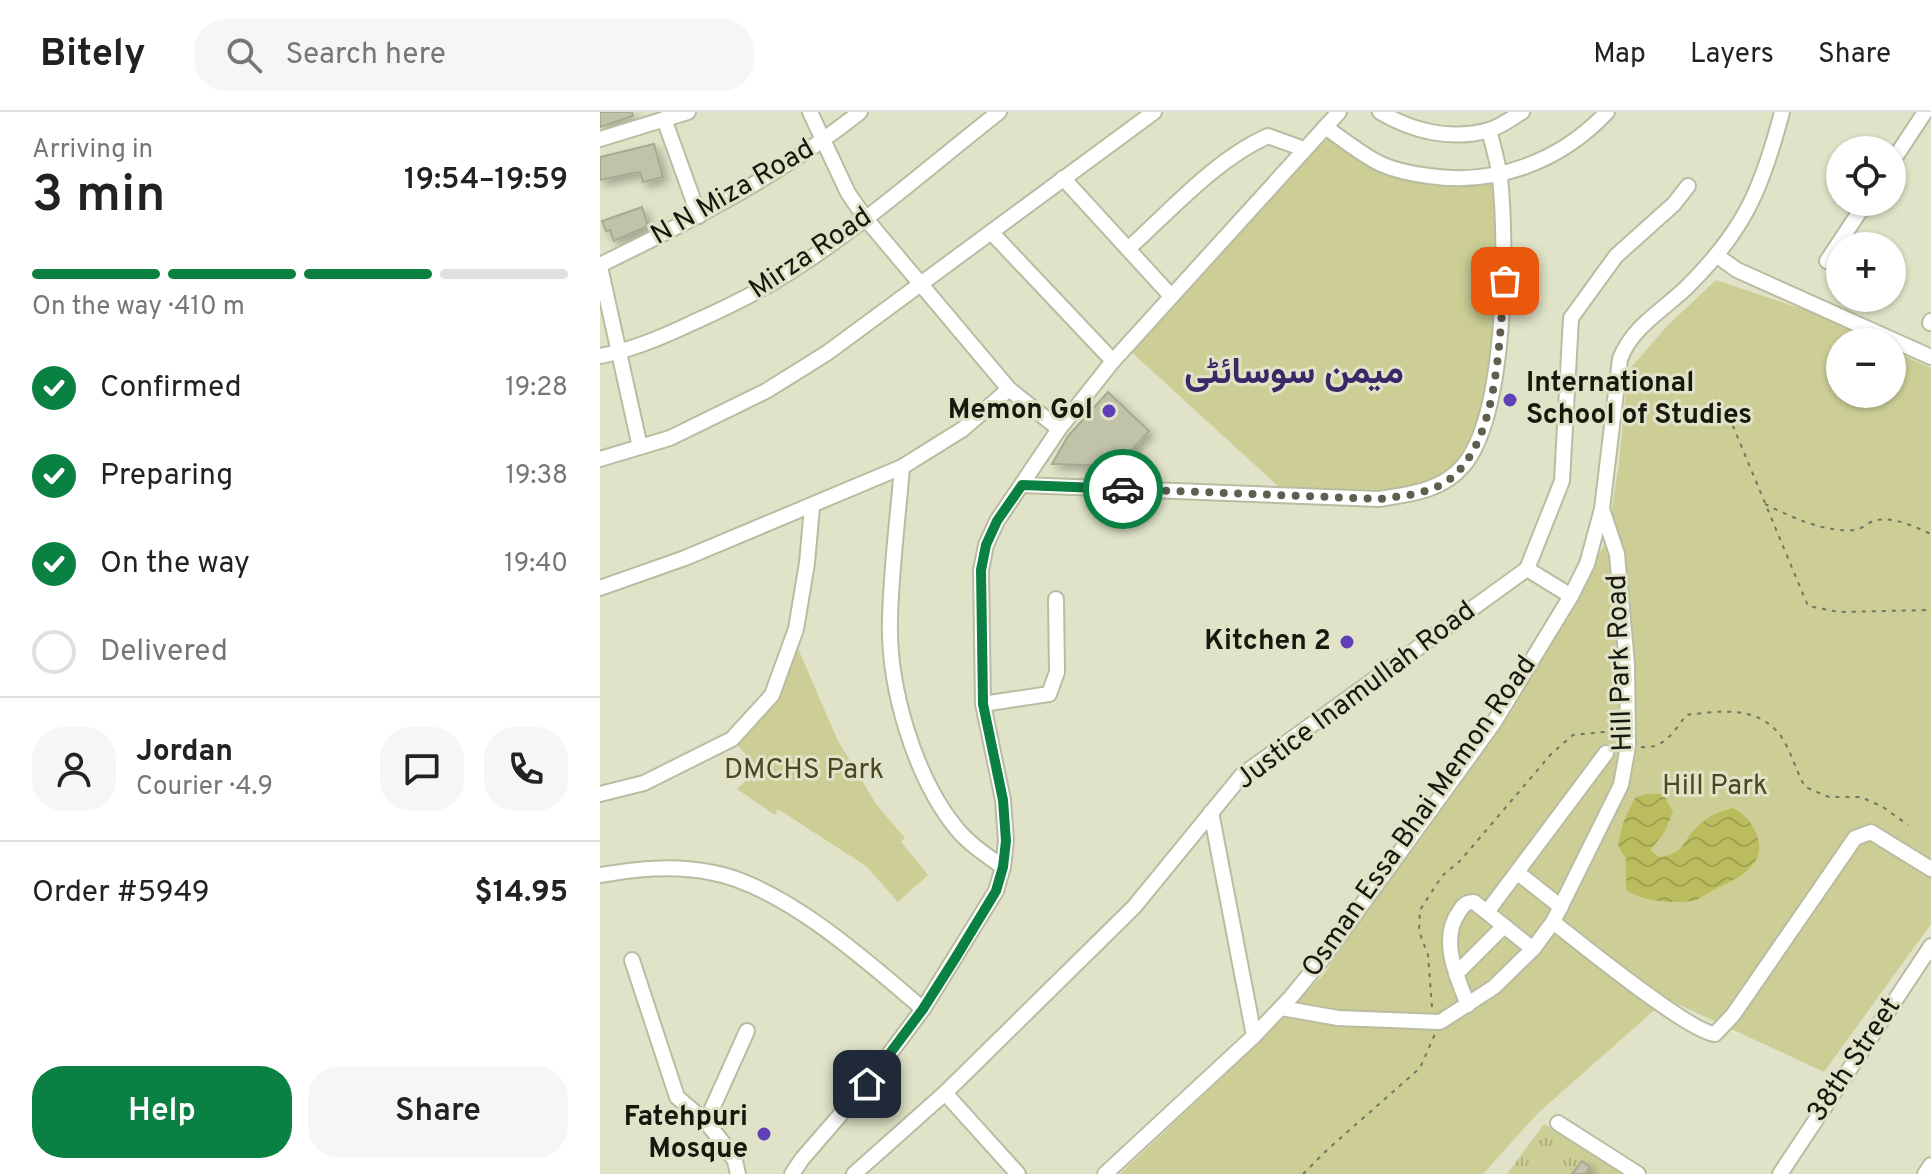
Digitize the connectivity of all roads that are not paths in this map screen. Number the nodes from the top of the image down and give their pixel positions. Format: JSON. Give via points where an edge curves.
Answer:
{"nodes":[{"id":1,"x":688,"y":112,"type":"edge"},
{"id":2,"x":810,"y":112,"type":"edge"},
{"id":3,"x":860,"y":112,"type":"edge"},
{"id":4,"x":1154,"y":112,"type":"edge"},
{"id":5,"x":1339,"y":112,"type":"edge"},
{"id":6,"x":1380,"y":112,"type":"edge"},
{"id":7,"x":1522,"y":112,"type":"edge"},
{"id":8,"x":1607,"y":112,"type":"edge"},
{"id":9,"x":1782,"y":112,"type":"edge"},
{"id":10,"x":1925,"y":112,"type":"edge"},
{"id":11,"x":994,"y":113,"type":"edge"},
{"id":12,"x":664,"y":119,"type":"junction"},
{"id":13,"x":1325,"y":127,"type":"junction"},
{"id":14,"x":1489,"y":130,"type":"junction"},
{"id":15,"x":600,"y":139,"type":"edge"},
{"id":16,"x":1906,"y":141,"type":"edge"},
{"id":17,"x":823,"y":142,"type":"junction"},
{"id":18,"x":1304,"y":149,"type":"junction"},
{"id":19,"x":1500,"y":176,"type":"junction"},
{"id":20,"x":1063,"y":178,"type":"junction"},
{"id":21,"x":1688,"y":186,"type":"dead end"},
{"id":22,"x":699,"y":216,"type":"junction"},
{"id":23,"x":866,"y":219,"type":"junction"},
{"id":24,"x":991,"y":232,"type":"junction"},
{"id":25,"x":1128,"y":249,"type":"junction"},
{"id":26,"x":1716,"y":255,"type":"junction"},
{"id":27,"x":600,"y":266,"type":"edge"},
{"id":28,"x":921,"y":285,"type":"junction"},
{"id":29,"x":1171,"y":296,"type":"junction"},
{"id":30,"x":619,"y":353,"type":"junction"},
{"id":31,"x":600,"y":356,"type":"edge"},
{"id":32,"x":1931,"y":357,"type":"edge"},
{"id":33,"x":1113,"y":361,"type":"junction"},
{"id":34,"x":1009,"y":389,"type":"junction"},
{"id":35,"x":1059,"y":429,"type":"junction"},
{"id":36,"x":640,"y":447,"type":"junction"},
{"id":37,"x":600,"y":459,"type":"edge"},
{"id":38,"x":902,"y":467,"type":"junction"},
{"id":39,"x":1022,"y":485,"type":"junction"},
{"id":40,"x":812,"y":507,"type":"junction"},
{"id":41,"x":1602,"y":509,"type":"junction"},
{"id":42,"x":1527,"y":569,"type":"junction"},
{"id":43,"x":600,"y":588,"type":"edge"},
{"id":44,"x":1571,"y":596,"type":"junction"},
{"id":45,"x":1056,"y":599,"type":"dead end"},
{"id":46,"x":983,"y":704,"type":"junction"},
{"id":47,"x":1606,"y":753,"type":"dead end"},
{"id":48,"x":600,"y":794,"type":"edge"},
{"id":49,"x":1211,"y":812,"type":"junction"},
{"id":50,"x":1003,"y":867,"type":"junction"},
{"id":51,"x":1931,"y":869,"type":"edge"},
{"id":52,"x":1518,"y":873,"type":"junction"},
{"id":53,"x":600,"y":875,"type":"edge"},
{"id":54,"x":1561,"y":907,"type":"junction"},
{"id":55,"x":1487,"y":912,"type":"junction"},
{"id":56,"x":1553,"y":922,"type":"junction"},
{"id":57,"x":1504,"y":926,"type":"junction"},
{"id":58,"x":1931,"y":946,"type":"edge"},
{"id":59,"x":1533,"y":949,"type":"junction"},
{"id":60,"x":632,"y":960,"type":"dead end"},
{"id":61,"x":1456,"y":974,"type":"junction"},
{"id":62,"x":1468,"y":1005,"type":"junction"},
{"id":63,"x":1281,"y":1008,"type":"junction"},
{"id":64,"x":923,"y":1009,"type":"junction"},
{"id":65,"x":747,"y":1031,"type":"dead end"},
{"id":66,"x":1254,"y":1036,"type":"junction"},
{"id":67,"x":945,"y":1093,"type":"junction"},
{"id":68,"x":706,"y":1122,"type":"junction"},
{"id":69,"x":1558,"y":1123,"type":"dead end"},
{"id":70,"x":1931,"y":1165,"type":"edge"},
{"id":71,"x":738,"y":1174,"type":"edge"},
{"id":72,"x":792,"y":1174,"type":"edge"},
{"id":73,"x":854,"y":1174,"type":"edge"},
{"id":74,"x":1018,"y":1174,"type":"edge"},
{"id":75,"x":1105,"y":1174,"type":"edge"},
{"id":76,"x":1638,"y":1174,"type":"edge"},
{"id":77,"x":1780,"y":1174,"type":"edge"},
{"id":78,"x":1925,"y":1174,"type":"edge"}],
"edges":[{"from":1,"to":12,"type":"street"},
{"from":2,"to":17,"type":"street"},
{"from":3,"to":17,"type":"street","name":"N N Miza Road"},
{"from":4,"to":20,"type":"street"},
{"from":5,"to":13,"type":"street"},
{"from":6,"to":14,"type":"street","via":[[1425,133]]},
{"from":7,"to":14,"type":"street"},
{"from":8,"to":19,"type":"street","via":[[1553,155]]},
{"from":9,"to":26,"type":"street","name":"Osman Essa Bhai Memon Road","via":[[1757,194]]},
{"from":10,"to":16,"type":"street"},
{"from":11,"to":23,"type":"street","name":"Mirza Road"},
{"from":12,"to":15,"type":"street"},
{"from":12,"to":22,"type":"street"},
{"from":13,"to":18,"type":"street"},
{"from":13,"to":19,"type":"street","via":[[1382,165],[1411,174]]},
{"from":14,"to":19,"type":"street"},
{"from":17,"to":22,"type":"street","name":"N N Miza Road"},
{"from":17,"to":23,"type":"street"},
{"from":18,"to":25,"type":"street","via":[[1268,136],[1251,143]]},
{"from":18,"to":29,"type":"street"},
{"from":19,"to":39,"type":"street","via":[[1505,281],[1494,378],[1479,436],[1465,465],[1448,481],[1420,493],[1379,499]]},
{"from":20,"to":24,"type":"street"},
{"from":20,"to":25,"type":"street"},
{"from":21,"to":42,"type":"street","via":[[1616,256],[1571,318],[1562,481]]},
{"from":22,"to":27,"type":"street","name":"N N Miza Road"},
{"from":23,"to":28,"type":"street"},
{"from":23,"to":30,"type":"street","name":"Mirza Road","via":[[733,305]]},
{"from":24,"to":28,"type":"street"},
{"from":24,"to":33,"type":"street"},
{"from":25,"to":29,"type":"street"},
{"from":26,"to":32,"type":"street","via":[[1737,270]]},
{"from":26,"to":41,"type":"street","name":"Osman Essa Bhai Memon Road","via":[[1626,343]]},
{"from":27,"to":30,"type":"street"},
{"from":28,"to":34,"type":"street"},
{"from":28,"to":36,"type":"street","via":[[766,391]]},
{"from":29,"to":33,"type":"street"},
{"from":30,"to":31,"type":"street","name":"Mirza Road"},
{"from":30,"to":36,"type":"street"},
{"from":33,"to":35,"type":"street"},
{"from":34,"to":35,"type":"street"},
{"from":34,"to":38,"type":"street","via":[[963,429]]},
{"from":35,"to":39,"type":"street"},
{"from":36,"to":37,"type":"street"},
{"from":38,"to":40,"type":"street"},
{"from":38,"to":50,"type":"street","via":[[890,622],[893,671],[906,726],[924,773],[955,827]]},
{"from":39,"to":46,"type":"street","via":[[997,521],[981,570]]},
{"from":40,"to":43,"type":"street"},
{"from":40,"to":48,"type":"street","via":[[796,629],[772,695],[732,739],[644,783]]},
{"from":41,"to":44,"type":"street","name":"Osman Essa Bhai Memon Road","via":[[1587,564]]},
{"from":41,"to":54,"type":"street","name":"Hill Park Road","via":[[1617,554],[1628,739],[1621,785]]},
{"from":42,"to":44,"type":"street"},
{"from":42,"to":49,"type":"street","name":"Justice Inamullah Road","via":[[1242,775]]},
{"from":44,"to":63,"type":"street","name":"Osman Essa Bhai Memon Road","via":[[1493,724]]},
{"from":45,"to":46,"type":"street","via":[[1057,672],[1049,694]]},
{"from":46,"to":50,"type":"street","via":[[1003,800]]},
{"from":47,"to":52,"type":"street"},
{"from":49,"to":66,"type":"street"},
{"from":49,"to":67,"type":"street","name":"Justice Inamullah Road","via":[[1134,907]]},
{"from":50,"to":64,"type":"street","via":[[996,891]]},
{"from":51,"to":56,"type":"street","via":[[1871,832],[1855,838],[1715,1034],[1635,985]]},
{"from":52,"to":54,"type":"street"},
{"from":52,"to":55,"type":"street"},
{"from":53,"to":64,"type":"street","via":[[686,869],[712,872],[762,890],[867,962]]},
{"from":54,"to":56,"type":"street","name":"Hill Park Road"},
{"from":55,"to":57,"type":"street"},
{"from":55,"to":61,"type":"street","via":[[1468,902],[1457,914],[1450,936]]},
{"from":56,"to":59,"type":"street","name":"Hill Park Road"},
{"from":57,"to":59,"type":"street"},
{"from":57,"to":61,"type":"street"},
{"from":58,"to":77,"type":"street","name":"38th Street"},
{"from":59,"to":62,"type":"street","name":"Hill Park Road"},
{"from":60,"to":68,"type":"street","via":[[677,1097]]},
{"from":61,"to":62,"type":"street"},
{"from":62,"to":63,"type":"street","name":"Hill Park Road","via":[[1440,1022],[1338,1018]]},
{"from":63,"to":66,"type":"street","name":"Osman Essa Bhai Memon Road"},
{"from":64,"to":72,"type":"street"},
{"from":65,"to":68,"type":"street"},
{"from":66,"to":75,"type":"street","name":"Osman Essa Bhai Memon Road"},
{"from":67,"to":73,"type":"street","name":"Justice Inamullah Road"},
{"from":67,"to":74,"type":"street"},
{"from":68,"to":71,"type":"street","via":[[735,1161]]},
{"from":69,"to":76,"type":"street"},
{"from":70,"to":78,"type":"street"}]}
